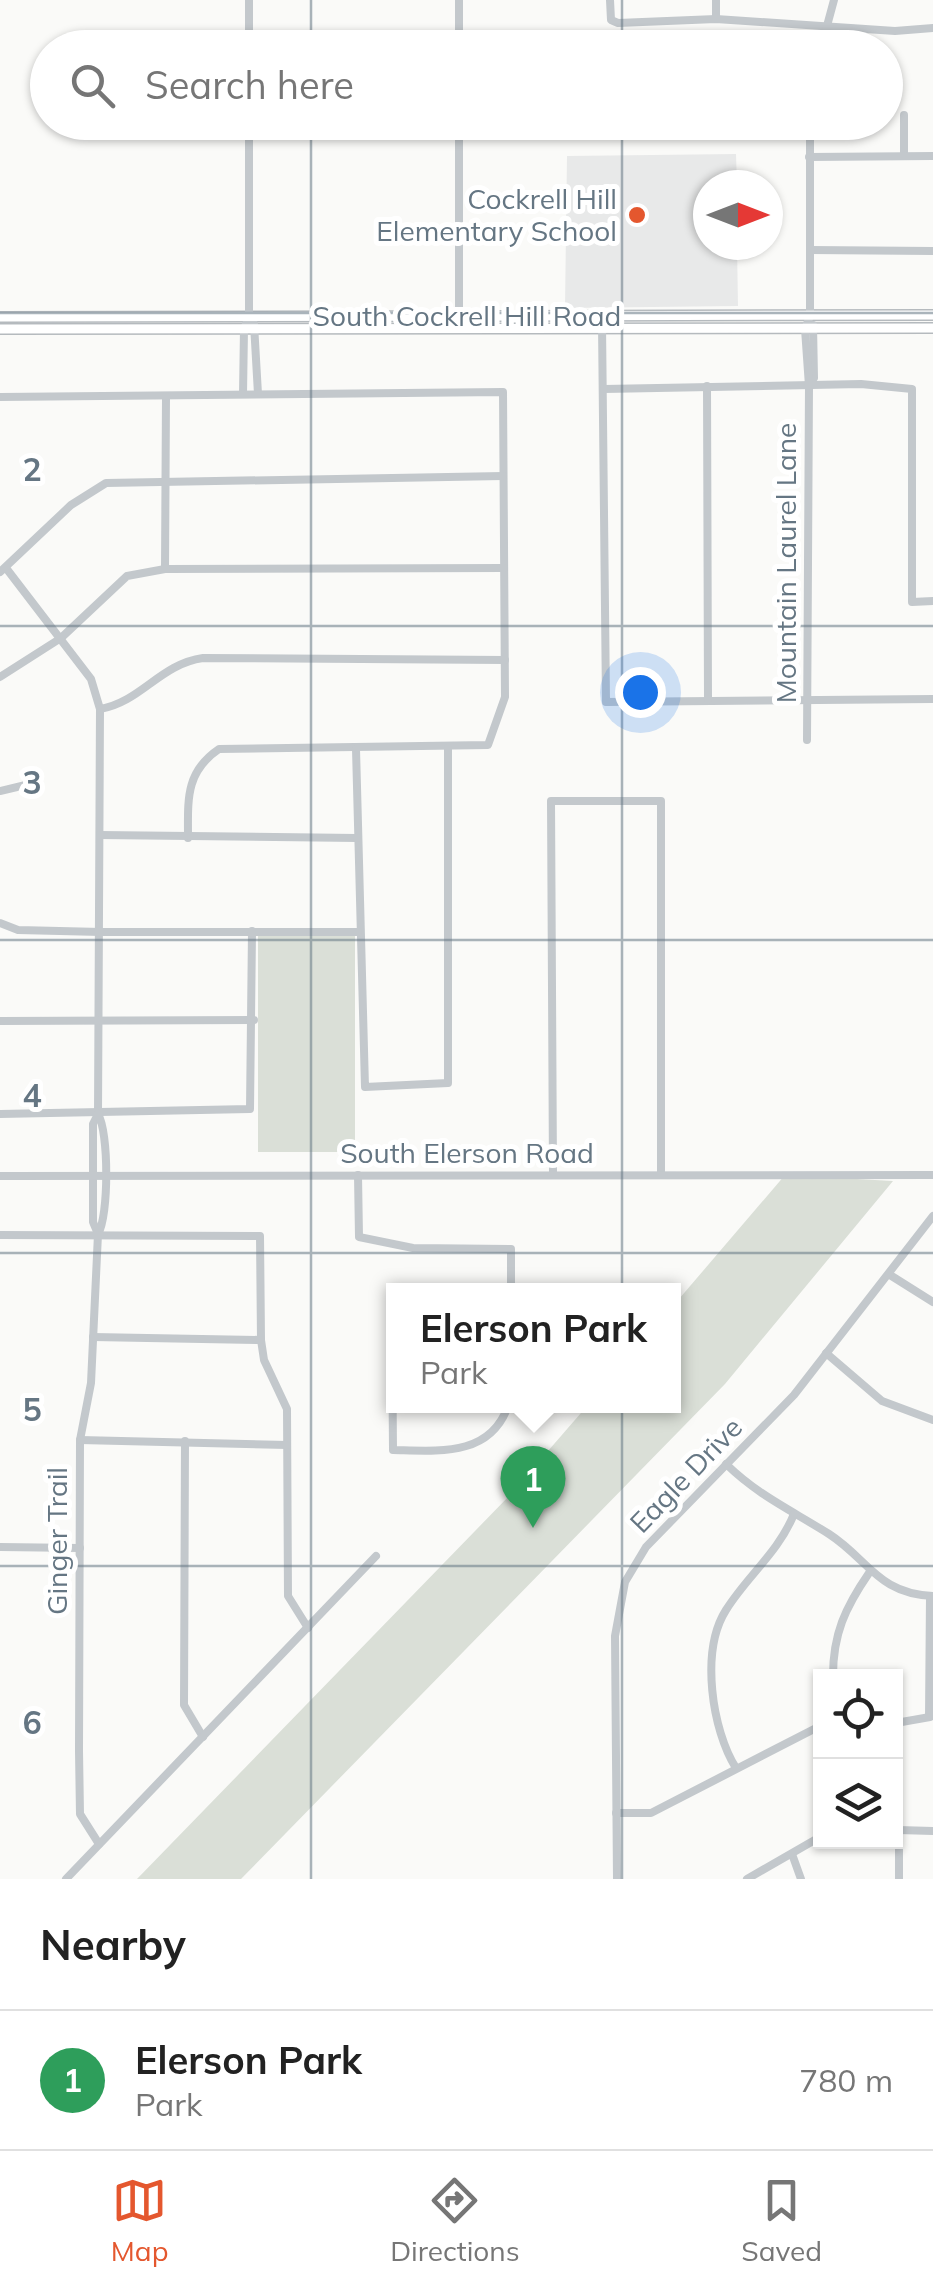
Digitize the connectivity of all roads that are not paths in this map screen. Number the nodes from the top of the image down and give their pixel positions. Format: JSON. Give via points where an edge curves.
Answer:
{"nodes":[{"id":1,"x":249,"y":0,"type":"edge"},
{"id":2,"x":459,"y":0,"type":"edge"},
{"id":3,"x":610,"y":0,"type":"edge"},
{"id":4,"x":716,"y":0,"type":"edge"},
{"id":5,"x":834,"y":0,"type":"edge"},
{"id":6,"x":716,"y":20,"type":"junction"},
{"id":7,"x":826,"y":25,"type":"junction"},
{"id":8,"x":933,"y":28,"type":"edge"},
{"id":9,"x":249,"y":30,"type":"edge"},
{"id":10,"x":459,"y":30,"type":"edge"},
{"id":11,"x":825,"y":30,"type":"edge"},
{"id":12,"x":884,"y":30,"type":"edge"},
{"id":13,"x":903,"y":30,"type":"edge"},
{"id":14,"x":904,"y":116,"type":"dead end"},
{"id":15,"x":249,"y":140,"type":"edge"},
{"id":16,"x":459,"y":140,"type":"edge"},
{"id":17,"x":810,"y":140,"type":"edge"},
{"id":18,"x":904,"y":156,"type":"junction"},
{"id":19,"x":933,"y":156,"type":"edge"},
{"id":20,"x":810,"y":157,"type":"junction"},
{"id":21,"x":810,"y":250,"type":"junction"},
{"id":22,"x":933,"y":251,"type":"edge"},
{"id":23,"x":933,"y":315,"type":"edge"},
{"id":24,"x":249,"y":316,"type":"junction"},
{"id":25,"x":459,"y":316,"type":"junction"},
{"id":26,"x":602,"y":316,"type":"junction"},
{"id":27,"x":810,"y":316,"type":"junction"},
{"id":28,"x":0,"y":317,"type":"edge"},
{"id":29,"x":62,"y":317,"type":"junction"},
{"id":30,"x":933,"y":328,"type":"edge"},
{"id":31,"x":0,"y":329,"type":"edge"},
{"id":32,"x":62,"y":329,"type":"junction"},
{"id":33,"x":244,"y":329,"type":"junction"},
{"id":34,"x":256,"y":329,"type":"junction"},
{"id":35,"x":459,"y":329,"type":"junction"},
{"id":36,"x":602,"y":329,"type":"junction"},
{"id":37,"x":810,"y":329,"type":"junction"},
{"id":38,"x":707,"y":386,"type":"junction"},
{"id":39,"x":810,"y":386,"type":"junction"},
{"id":40,"x":604,"y":388,"type":"junction"},
{"id":41,"x":243,"y":394,"type":"junction"},
{"id":42,"x":258,"y":394,"type":"junction"},
{"id":43,"x":0,"y":397,"type":"edge"},
{"id":44,"x":166,"y":397,"type":"junction"},
{"id":45,"x":503,"y":476,"type":"junction"},
{"id":46,"x":166,"y":480,"type":"junction"},
{"id":47,"x":504,"y":568,"type":"junction"},
{"id":48,"x":165,"y":569,"type":"junction"},
{"id":49,"x":3,"y":570,"type":"edge"},
{"id":50,"x":933,"y":602,"type":"edge"},
{"id":51,"x":61,"y":638,"type":"junction"},
{"id":52,"x":505,"y":660,"type":"junction"},
{"id":53,"x":0,"y":677,"type":"edge"},
{"id":54,"x":933,"y":699,"type":"edge"},
{"id":55,"x":708,"y":700,"type":"junction"},
{"id":56,"x":809,"y":702,"type":"junction"},
{"id":57,"x":100,"y":710,"type":"junction"},
{"id":58,"x":807,"y":740,"type":"dead end"},
{"id":59,"x":448,"y":748,"type":"junction"},
{"id":60,"x":356,"y":749,"type":"junction"},
{"id":61,"x":38,"y":782,"type":"dead end"},
{"id":62,"x":0,"y":791,"type":"edge"},
{"id":63,"x":100,"y":836,"type":"junction"},
{"id":64,"x":188,"y":838,"type":"junction"},
{"id":65,"x":357,"y":838,"type":"junction"},
{"id":66,"x":0,"y":924,"type":"edge"},
{"id":67,"x":252,"y":931,"type":"junction"},
{"id":68,"x":101,"y":932,"type":"junction"},
{"id":69,"x":358,"y":932,"type":"junction"},
{"id":70,"x":0,"y":1020,"type":"edge"},
{"id":71,"x":254,"y":1020,"type":"junction"},
{"id":72,"x":99,"y":1021,"type":"junction"},
{"id":73,"x":0,"y":1114,"type":"edge"},
{"id":74,"x":98,"y":1114,"type":"junction"},
{"id":75,"x":358,"y":1175,"type":"junction"},
{"id":76,"x":553,"y":1175,"type":"junction"},
{"id":77,"x":933,"y":1175,"type":"edge"},
{"id":78,"x":0,"y":1176,"type":"edge"},
{"id":79,"x":93,"y":1176,"type":"junction"},
{"id":80,"x":105,"y":1176,"type":"junction"},
{"id":81,"x":661,"y":1176,"type":"junction"},
{"id":82,"x":933,"y":1216,"type":"edge"},
{"id":83,"x":98,"y":1234,"type":"junction"},
{"id":84,"x":0,"y":1235,"type":"edge"},
{"id":85,"x":890,"y":1275,"type":"junction"},
{"id":86,"x":512,"y":1283,"type":"edge"},
{"id":87,"x":933,"y":1302,"type":"edge"},
{"id":88,"x":93,"y":1337,"type":"junction"},
{"id":89,"x":260,"y":1340,"type":"junction"},
{"id":90,"x":826,"y":1352,"type":"junction"},
{"id":91,"x":393,"y":1413,"type":"edge"},
{"id":92,"x":503,"y":1413,"type":"edge"},
{"id":93,"x":933,"y":1420,"type":"edge"},
{"id":94,"x":80,"y":1440,"type":"junction"},
{"id":95,"x":185,"y":1442,"type":"junction"},
{"id":96,"x":287,"y":1445,"type":"junction"},
{"id":97,"x":726,"y":1464,"type":"junction"},
{"id":98,"x":794,"y":1514,"type":"junction"},
{"id":99,"x":0,"y":1547,"type":"edge"},
{"id":100,"x":80,"y":1548,"type":"junction"},
{"id":101,"x":376,"y":1556,"type":"dead end"},
{"id":102,"x":870,"y":1573,"type":"junction"},
{"id":103,"x":931,"y":1596,"type":"edge"},
{"id":104,"x":308,"y":1628,"type":"junction"},
{"id":105,"x":833,"y":1669,"type":"edge"},
{"id":106,"x":931,"y":1716,"type":"edge"},
{"id":107,"x":903,"y":1722,"type":"edge"},
{"id":108,"x":813,"y":1730,"type":"edge"},
{"id":109,"x":202,"y":1738,"type":"junction"},
{"id":110,"x":736,"y":1768,"type":"junction"},
{"id":111,"x":616,"y":1814,"type":"junction"},
{"id":112,"x":903,"y":1830,"type":"edge"},
{"id":113,"x":933,"y":1830,"type":"edge"},
{"id":114,"x":813,"y":1842,"type":"edge"},
{"id":115,"x":99,"y":1844,"type":"junction"},
{"id":116,"x":898,"y":1849,"type":"edge"},
{"id":117,"x":792,"y":1854,"type":"junction"},
{"id":118,"x":66,"y":1879,"type":"edge"},
{"id":119,"x":617,"y":1879,"type":"edge"},
{"id":120,"x":747,"y":1879,"type":"edge"},
{"id":121,"x":801,"y":1879,"type":"edge"},
{"id":122,"x":899,"y":1879,"type":"edge"}],
"edges":[{"from":1,"to":9,"type":"street"},
{"from":2,"to":10,"type":"street"},
{"from":3,"to":6,"type":"street","via":[[610,20],[618,22]]},
{"from":4,"to":6,"type":"street"},
{"from":5,"to":7,"type":"street"},
{"from":6,"to":7,"type":"street"},
{"from":7,"to":11,"type":"street"},
{"from":7,"to":12,"type":"street"},
{"from":8,"to":13,"type":"street"},
{"from":14,"to":18,"type":"street"},
{"from":15,"to":24,"type":"street"},
{"from":16,"to":25,"type":"street"},
{"from":17,"to":20,"type":"street","name":"Mountain Laurel Lane"},
{"from":18,"to":19,"type":"street"},
{"from":18,"to":20,"type":"street"},
{"from":20,"to":21,"type":"street","name":"Mountain Laurel Lane"},
{"from":21,"to":22,"type":"street"},
{"from":21,"to":27,"type":"street","name":"Mountain Laurel Lane"},
{"from":23,"to":27,"type":"main road","name":"South Cockrell Hill Road"},
{"from":24,"to":25,"type":"main road","name":"South Cockrell Hill Road"},
{"from":24,"to":29,"type":"main road","name":"South Cockrell Hill Road"},
{"from":24,"to":33,"type":"street"},
{"from":24,"to":34,"type":"street"},
{"from":25,"to":26,"type":"main road","name":"South Cockrell Hill Road"},
{"from":25,"to":35,"type":"street"},
{"from":26,"to":27,"type":"main road","name":"South Cockrell Hill Road"},
{"from":26,"to":36,"type":"street"},
{"from":27,"to":37,"type":"street","name":"Mountain Laurel Lane"},
{"from":28,"to":29,"type":"main road","name":"South Cockrell Hill Road"},
{"from":29,"to":32,"type":"main road"},
{"from":30,"to":37,"type":"main road","name":"South Cockrell Hill Road"},
{"from":31,"to":32,"type":"main road","name":"South Cockrell Hill Road"},
{"from":32,"to":33,"type":"main road","name":"South Cockrell Hill Road"},
{"from":33,"to":34,"type":"main road","name":"South Cockrell Hill Road"},
{"from":33,"to":41,"type":"street"},
{"from":34,"to":35,"type":"main road","name":"South Cockrell Hill Road"},
{"from":34,"to":42,"type":"street"},
{"from":35,"to":36,"type":"main road","name":"South Cockrell Hill Road"},
{"from":36,"to":37,"type":"main road","name":"South Cockrell Hill Road"},
{"from":36,"to":40,"type":"street"},
{"from":37,"to":39,"type":"street","name":"Mountain Laurel Lane"},
{"from":38,"to":39,"type":"street"},
{"from":38,"to":40,"type":"street"},
{"from":38,"to":55,"type":"street"},
{"from":39,"to":50,"type":"street","via":[[912,389],[912,602]]},
{"from":39,"to":56,"type":"street","name":"Mountain Laurel Lane"},
{"from":40,"to":55,"type":"street","via":[[606,702]]},
{"from":41,"to":42,"type":"street"},
{"from":41,"to":44,"type":"street"},
{"from":42,"to":45,"type":"street","via":[[503,392]]},
{"from":43,"to":44,"type":"street"},
{"from":44,"to":46,"type":"street"},
{"from":45,"to":46,"type":"street"},
{"from":45,"to":47,"type":"street"},
{"from":46,"to":48,"type":"street"},
{"from":46,"to":49,"type":"street","via":[[106,483],[71,506]]},
{"from":47,"to":48,"type":"street"},
{"from":47,"to":52,"type":"street"},
{"from":48,"to":51,"type":"street","via":[[127,576]]},
{"from":49,"to":51,"type":"street","name":"Ginger Trail"},
{"from":51,"to":53,"type":"street"},
{"from":51,"to":57,"type":"street","name":"Ginger Trail","via":[[91,678]]},
{"from":52,"to":57,"type":"street","via":[[190,660],[155,676],[121,706]]},
{"from":52,"to":59,"type":"street","via":[[505,697],[488,745]]},
{"from":54,"to":56,"type":"street"},
{"from":55,"to":56,"type":"street"},
{"from":56,"to":58,"type":"street","name":"Mountain Laurel Lane"},
{"from":57,"to":63,"type":"street","name":"Ginger Trail"},
{"from":59,"to":60,"type":"street"},
{"from":59,"to":69,"type":"street","via":[[448,1083],[365,1087]]},
{"from":60,"to":64,"type":"street","via":[[220,749],[190,780]]},
{"from":60,"to":65,"type":"street"},
{"from":61,"to":62,"type":"street"},
{"from":63,"to":64,"type":"street"},
{"from":63,"to":68,"type":"street","name":"Ginger Trail"},
{"from":64,"to":65,"type":"street"},
{"from":65,"to":69,"type":"street"},
{"from":66,"to":68,"type":"street"},
{"from":67,"to":68,"type":"street"},
{"from":67,"to":69,"type":"street"},
{"from":67,"to":71,"type":"street"},
{"from":68,"to":72,"type":"street","name":"Ginger Trail"},
{"from":70,"to":72,"type":"street"},
{"from":71,"to":72,"type":"street"},
{"from":71,"to":74,"type":"street","via":[[250,1109]]},
{"from":72,"to":74,"type":"street","name":"Ginger Trail"},
{"from":73,"to":74,"type":"street"},
{"from":74,"to":79,"type":"street","name":"Ginger Trail"},
{"from":74,"to":80,"type":"street","name":"Ginger Trail"},
{"from":75,"to":76,"type":"street","name":"South Elerson Road"},
{"from":75,"to":80,"type":"street","name":"South Elerson Road"},
{"from":75,"to":86,"type":"street","via":[[359,1237],[413,1248],[511,1249]]},
{"from":76,"to":81,"type":"street","name":"South Elerson Road"},
{"from":76,"to":81,"type":"street","via":[[550,801],[661,801]]},
{"from":77,"to":81,"type":"street","name":"South Elerson Road"},
{"from":78,"to":79,"type":"street","name":"South Elerson Road"},
{"from":79,"to":80,"type":"street","name":"South Elerson Road"},
{"from":79,"to":83,"type":"street","name":"Ginger Trail"},
{"from":80,"to":83,"type":"street","name":"Ginger Trail"},
{"from":82,"to":85,"type":"street","name":"Eagle Drive"},
{"from":83,"to":84,"type":"street"},
{"from":83,"to":88,"type":"street","name":"Ginger Trail"},
{"from":83,"to":89,"type":"street","via":[[260,1236]]},
{"from":85,"to":87,"type":"street"},
{"from":85,"to":90,"type":"street","name":"Eagle Drive"},
{"from":88,"to":89,"type":"street"},
{"from":88,"to":94,"type":"street","name":"Ginger Trail"},
{"from":89,"to":96,"type":"street","via":[[287,1409]]},
{"from":90,"to":93,"type":"street","via":[[882,1402]]},
{"from":90,"to":97,"type":"street","name":"Eagle Drive"},
{"from":91,"to":92,"type":"street","via":[[393,1450],[465,1448]]},
{"from":94,"to":95,"type":"street"},
{"from":94,"to":100,"type":"street","name":"Ginger Trail"},
{"from":95,"to":96,"type":"street"},
{"from":95,"to":109,"type":"street","via":[[184,1706]]},
{"from":96,"to":104,"type":"street","via":[[288,1596]]},
{"from":97,"to":98,"type":"street","via":[[759,1495]]},
{"from":97,"to":111,"type":"street","name":"Eagle Drive","via":[[646,1547],[620,1594],[614,1636]]},
{"from":98,"to":102,"type":"street","via":[[834,1537]]},
{"from":98,"to":110,"type":"street","via":[[771,1558],[724,1612],[717,1632],[714,1713]]},
{"from":99,"to":100,"type":"street"},
{"from":100,"to":115,"type":"street","name":"Ginger Trail","via":[[80,1814]]},
{"from":101,"to":104,"type":"street"},
{"from":102,"to":103,"type":"street","via":[[901,1591]]},
{"from":102,"to":105,"type":"street","via":[[841,1615]]},
{"from":103,"to":106,"type":"street"},
{"from":104,"to":109,"type":"street"},
{"from":106,"to":107,"type":"street"},
{"from":108,"to":110,"type":"street"},
{"from":109,"to":115,"type":"street"},
{"from":110,"to":111,"type":"street","via":[[652,1814]]},
{"from":111,"to":119,"type":"street","name":"Eagle Drive"},
{"from":112,"to":113,"type":"street"},
{"from":114,"to":117,"type":"street"},
{"from":115,"to":118,"type":"street"},
{"from":116,"to":122,"type":"street"},
{"from":117,"to":120,"type":"street"},
{"from":117,"to":121,"type":"street"}]}
